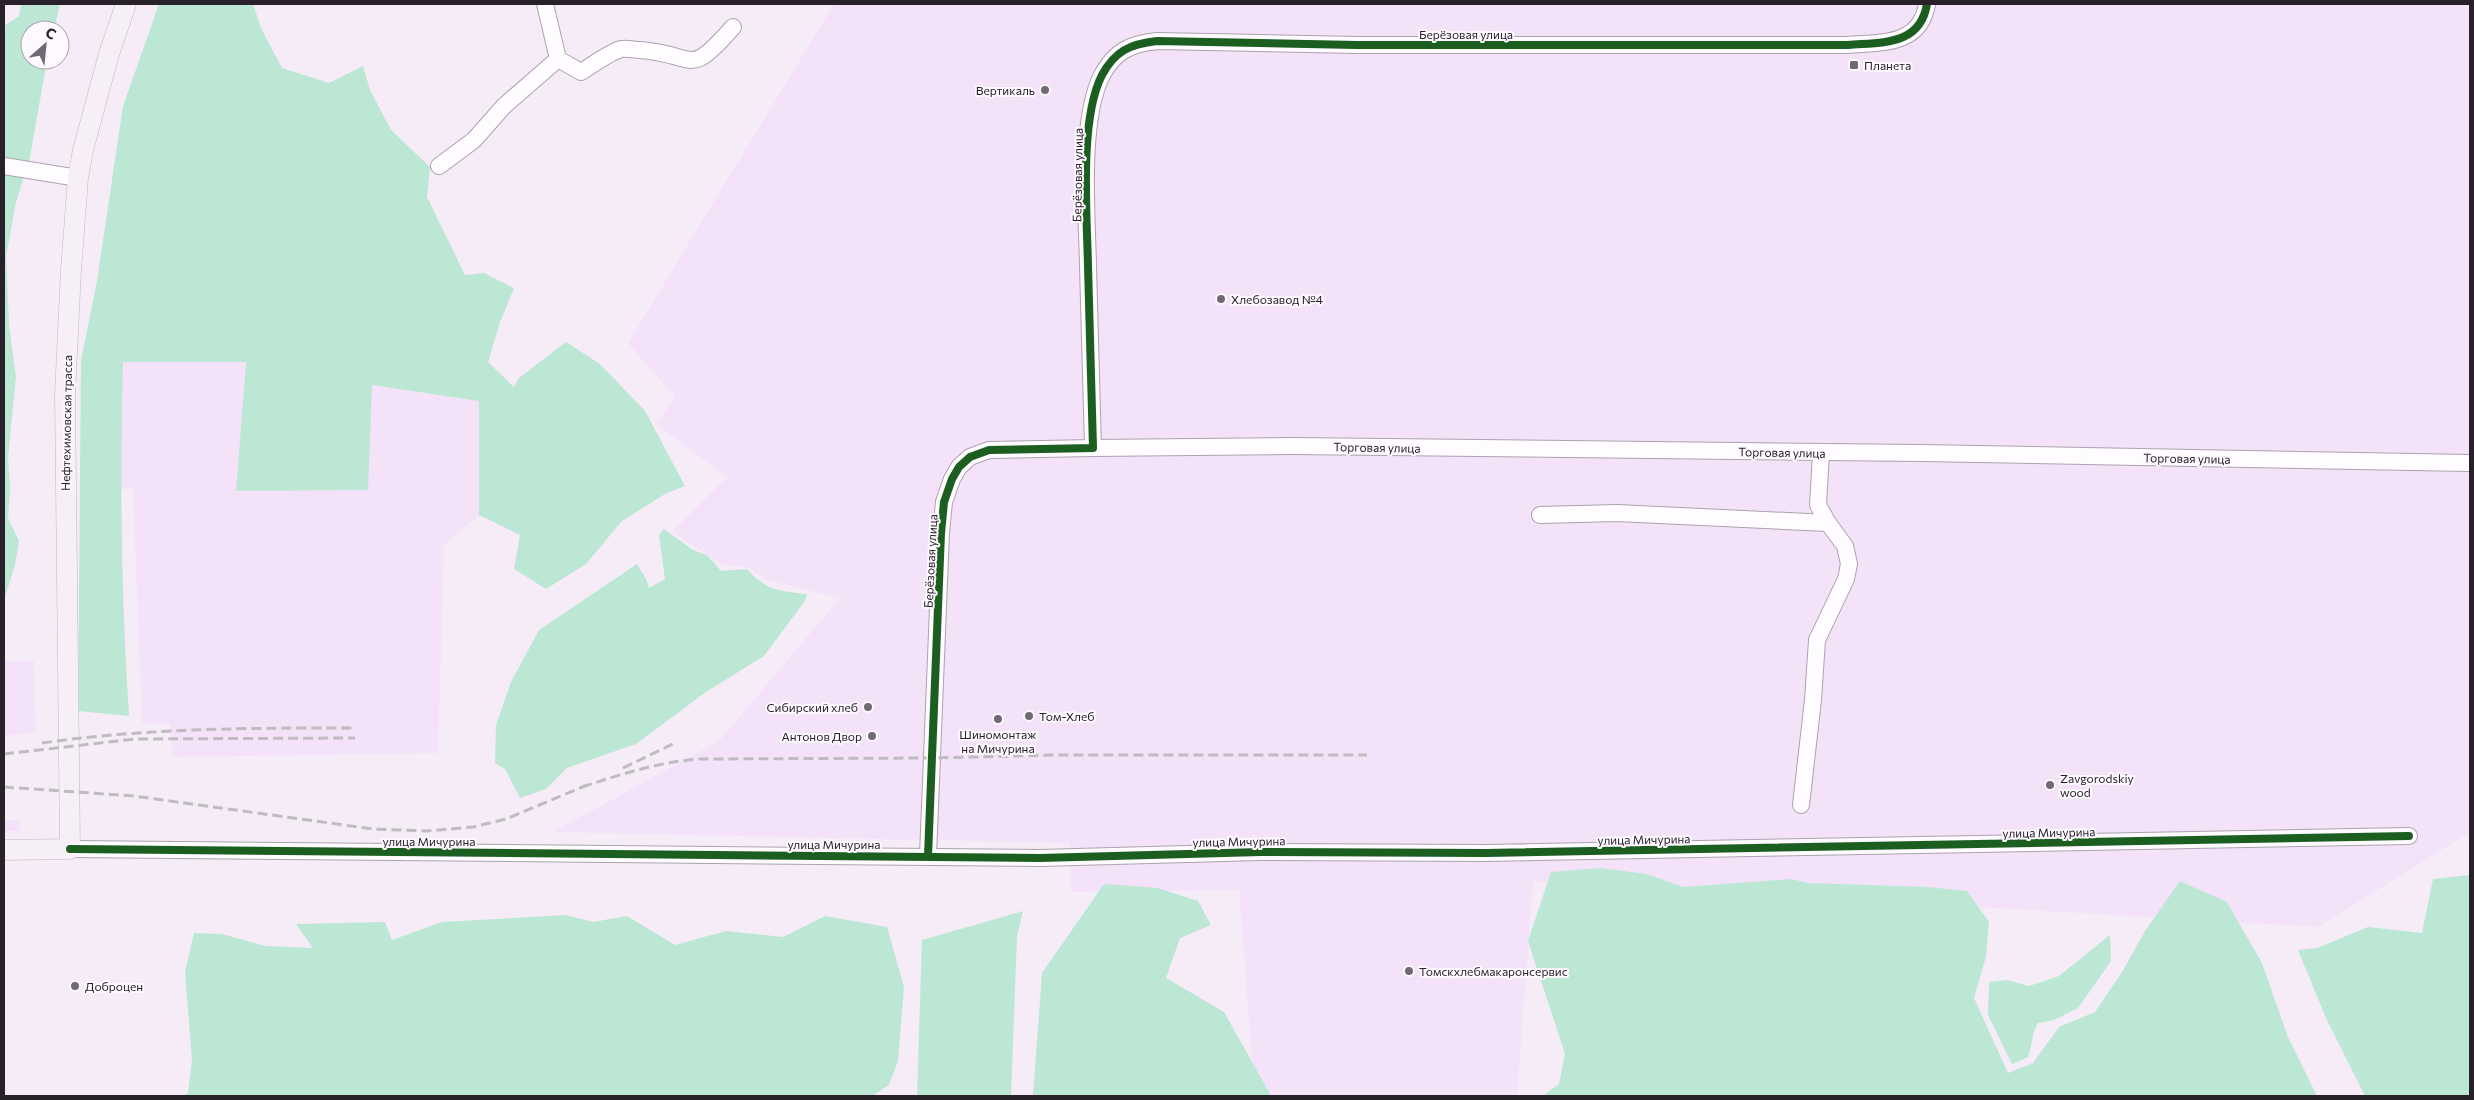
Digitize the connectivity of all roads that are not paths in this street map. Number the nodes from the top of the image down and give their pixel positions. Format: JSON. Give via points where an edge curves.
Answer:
{"nodes":[{"id":1,"x":126,"y":4,"type":"edge"},
{"id":2,"x":545,"y":4,"type":"edge"},
{"id":3,"x":1927,"y":4,"type":"edge"},
{"id":4,"x":733,"y":27,"type":"dead end"},
{"id":5,"x":558,"y":59,"type":"junction"},
{"id":6,"x":4,"y":166,"type":"edge"},
{"id":7,"x":439,"y":166,"type":"dead end"},
{"id":8,"x":78,"y":178,"type":"junction"},
{"id":9,"x":1093,"y":448,"type":"junction"},
{"id":10,"x":1821,"y":453,"type":"junction"},
{"id":11,"x":2470,"y":463,"type":"edge"},
{"id":12,"x":1540,"y":515,"type":"dead end"},
{"id":13,"x":1828,"y":523,"type":"junction"},
{"id":14,"x":1801,"y":805,"type":"dead end"},
{"id":15,"x":2409,"y":836,"type":"dead end"},
{"id":16,"x":70,"y":849,"type":"junction"},
{"id":17,"x":4,"y":850,"type":"edge"},
{"id":18,"x":928,"y":856,"type":"junction"}],
"edges":[{"from":1,"to":8,"type":"main road","name":"Нефтехимовская трасса","via":[[93,108]]},
{"from":2,"to":5,"type":"street"},
{"from":3,"to":9,"type":"street","name":"Берёзовая улица","via":[[1925,14],[1910,35],[1889,42],[1793,47],[1156,41],[1127,47],[1102,75],[1088,127],[1086,207]]},
{"from":4,"to":5,"type":"street","via":[[699,60],[686,61],[621,49],[581,72]]},
{"from":5,"to":7,"type":"street","via":[[504,106],[474,140]]},
{"from":6,"to":8,"type":"street"},
{"from":8,"to":16,"type":"main road","name":"Нефтехимовская трасса","via":[[65,394]]},
{"from":9,"to":10,"type":"street","name":"Торговая улица","via":[[1291,446]]},
{"from":9,"to":18,"type":"street","name":"Берёзовая улица","via":[[989,450],[970,457],[952,479],[944,502],[941,533]]},
{"from":10,"to":11,"type":"street","name":"Торговая улица"},
{"from":10,"to":13,"type":"street","via":[[1818,505]]},
{"from":12,"to":13,"type":"street","via":[[1616,513]]},
{"from":13,"to":14,"type":"street","via":[[1845,546],[1849,564],[1846,579],[1817,640]]},
{"from":15,"to":18,"type":"street","name":"улица Мичурина","via":[[1496,853],[1261,852],[1040,858]]},
{"from":16,"to":17,"type":"main road","name":"улица Мичурина"},
{"from":16,"to":18,"type":"street","name":"улица Мичурина"}]}
